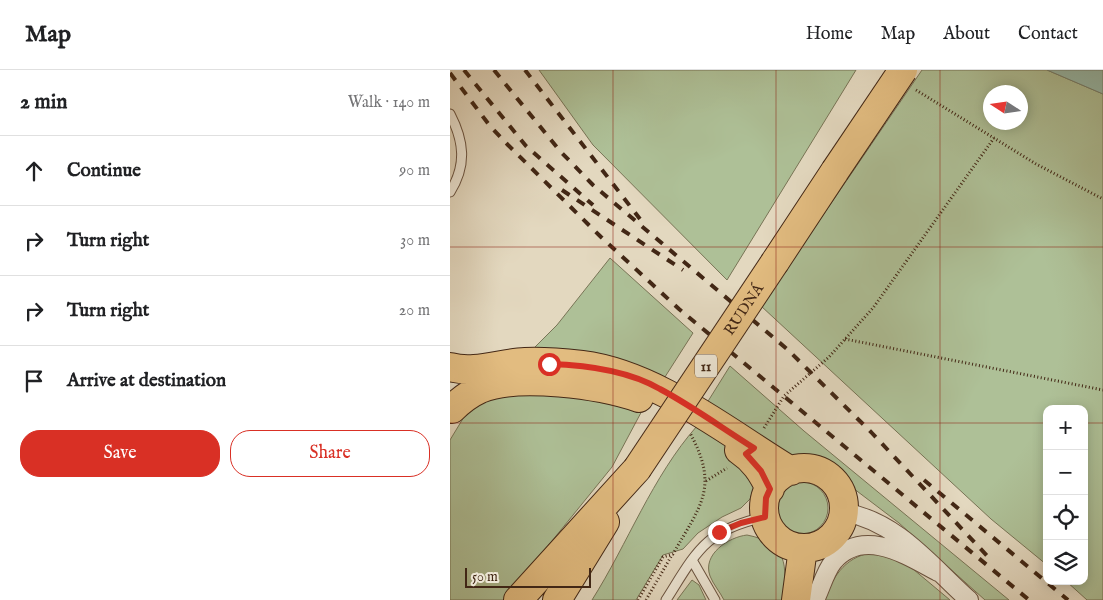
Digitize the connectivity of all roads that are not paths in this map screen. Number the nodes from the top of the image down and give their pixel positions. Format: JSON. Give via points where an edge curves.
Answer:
{"nodes":[{"id":1,"x":909,"y":80,"type":"edge"},
{"id":2,"x":450,"y":114,"type":"edge"},
{"id":3,"x":450,"y":192,"type":"edge"},
{"id":4,"x":450,"y":367,"type":"edge"},
{"id":5,"x":451,"y":403,"type":"edge"},
{"id":6,"x":750,"y":451,"type":"junction"},
{"id":7,"x":637,"y":469,"type":"junction"},
{"id":8,"x":791,"y":471,"type":"junction"},
{"id":9,"x":770,"y":489,"type":"junction"},
{"id":10,"x":844,"y":512,"type":"junction"},
{"id":11,"x":765,"y":517,"type":"junction"},
{"id":12,"x":598,"y":534,"type":"junction"},
{"id":13,"x":803,"y":548,"type":"junction"},
{"id":14,"x":692,"y":560,"type":"junction"},
{"id":15,"x":938,"y":572,"type":"junction"},
{"id":16,"x":518,"y":600,"type":"edge"},
{"id":17,"x":557,"y":600,"type":"edge"},
{"id":18,"x":570,"y":600,"type":"edge"},
{"id":19,"x":666,"y":600,"type":"edge"},
{"id":20,"x":715,"y":600,"type":"edge"},
{"id":21,"x":796,"y":600,"type":"edge"},
{"id":22,"x":815,"y":600,"type":"edge"},
{"id":23,"x":969,"y":600,"type":"edge"}],
"edges":[{"from":1,"to":7,"type":"main road","name":"RUDNÁ","number":"11","bridge":true,"via":[[835,171]]},
{"from":2,"to":3,"type":"lane","via":[[463,153],[458,179]]},
{"from":4,"to":6,"type":"main road","via":[[479,369],[527,362],[584,365],[618,373],[659,388]]},
{"from":5,"to":6,"type":"main road","via":[[482,388],[525,381],[615,391],[680,414]]},
{"from":6,"to":8,"type":"main road"},
{"from":6,"to":9,"type":"main road"},
{"from":7,"to":12,"type":"main road","name":"RUDNÁ","number":"11"},
{"from":7,"to":16,"type":"main road"},
{"from":8,"to":9,"type":"main road","via":[[775,481]]},
{"from":8,"to":10,"type":"main road","via":[[813,469],[833,480],[843,500]]},
{"from":9,"to":11,"type":"main road"},
{"from":10,"to":13,"type":"main road","via":[[841,524],[830,538],[815,547]]},
{"from":10,"to":15,"type":"street","via":[[868,518],[896,533]]},
{"from":11,"to":13,"type":"main road","via":[[779,539]]},
{"from":11,"to":14,"type":"lane","via":[[719,532]]},
{"from":12,"to":17,"type":"main road","name":"RUDNÁ","number":"11"},
{"from":12,"to":18,"type":"main road"},
{"from":13,"to":21,"type":"main road"},
{"from":14,"to":19,"type":"lane"},
{"from":14,"to":20,"type":"lane"},
{"from":15,"to":22,"type":"street","via":[[891,548],[872,545],[854,548],[834,561]]},
{"from":15,"to":23,"type":"street"}]}
